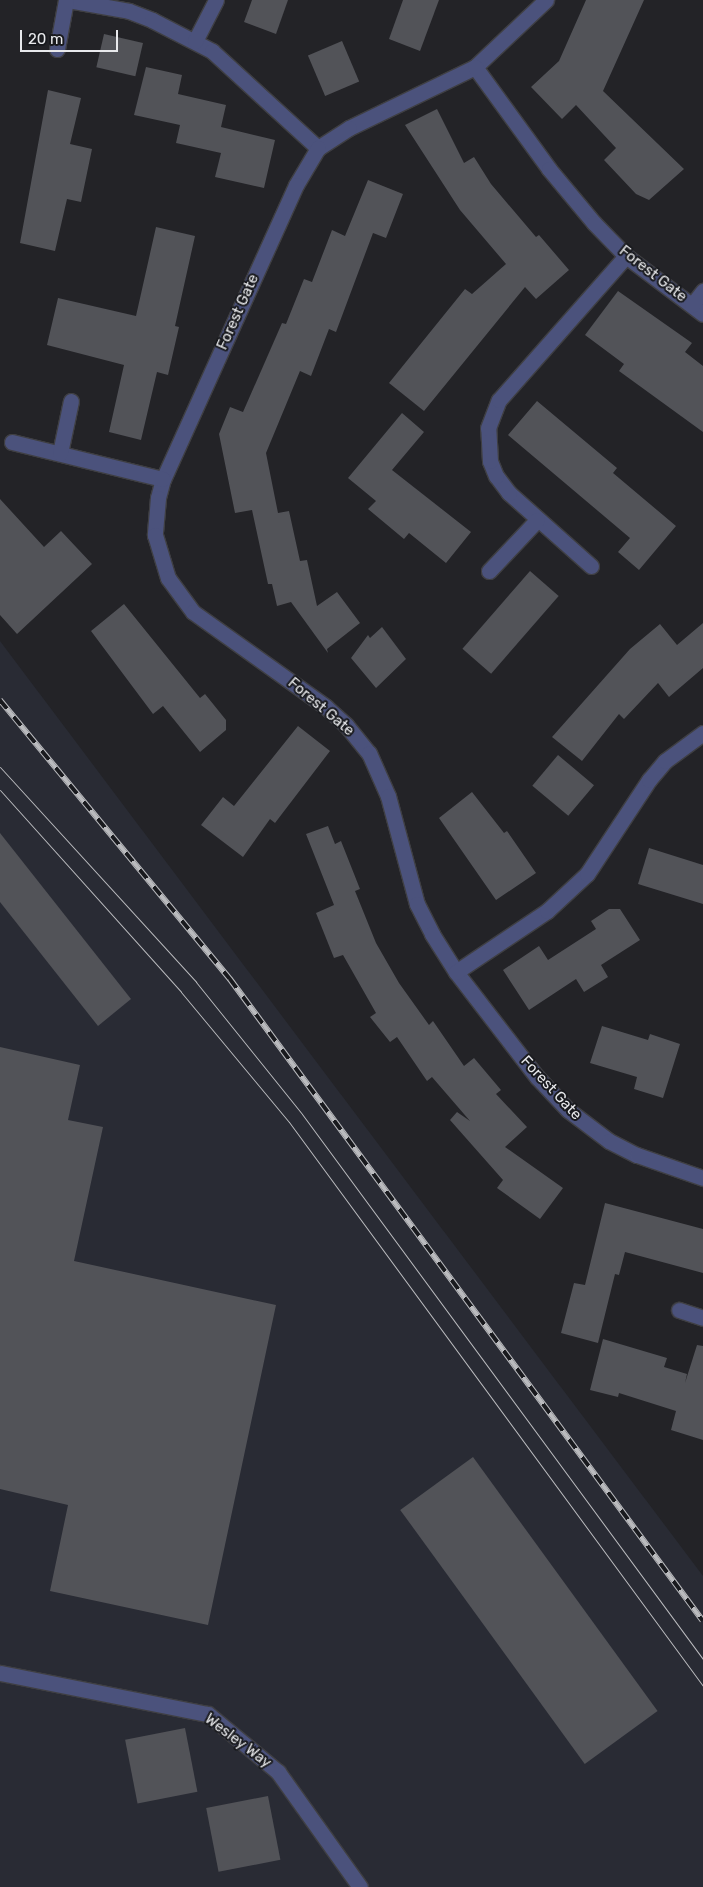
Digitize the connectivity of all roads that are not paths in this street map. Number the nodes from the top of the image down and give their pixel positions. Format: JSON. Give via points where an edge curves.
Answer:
{"nodes":[{"id":1,"x":67,"y":0,"type":"edge"},
{"id":2,"x":216,"y":0,"type":"edge"},
{"id":3,"x":546,"y":0,"type":"edge"},
{"id":4,"x":195,"y":41,"type":"junction"},
{"id":5,"x":57,"y":49,"type":"dead end"},
{"id":6,"x":475,"y":67,"type":"junction"},
{"id":7,"x":318,"y":148,"type":"junction"},
{"id":8,"x":626,"y":256,"type":"junction"},
{"id":9,"x":703,"y":291,"type":"edge"},
{"id":10,"x":697,"y":310,"type":"edge"},
{"id":11,"x":71,"y":401,"type":"dead end"},
{"id":12,"x":12,"y":442,"type":"dead end"},
{"id":13,"x":60,"y":452,"type":"junction"},
{"id":14,"x":163,"y":479,"type":"junction"},
{"id":15,"x":537,"y":520,"type":"junction"},
{"id":16,"x":592,"y":566,"type":"dead end"},
{"id":17,"x":489,"y":571,"type":"dead end"},
{"id":18,"x":698,"y":736,"type":"edge"},
{"id":19,"x":703,"y":751,"type":"edge"},
{"id":20,"x":456,"y":972,"type":"junction"},
{"id":21,"x":703,"y":1178,"type":"edge"},
{"id":22,"x":679,"y":1310,"type":"dead end"},
{"id":23,"x":703,"y":1318,"type":"edge"},
{"id":24,"x":1,"y":1678,"type":"edge"},
{"id":25,"x":360,"y":1887,"type":"edge"}],
"edges":[{"from":1,"to":4,"type":"street","via":[[129,11]]},
{"from":1,"to":5,"type":"street"},
{"from":2,"to":4,"type":"street"},
{"from":3,"to":6,"type":"street","name":"Forest Gate"},
{"from":4,"to":7,"type":"street","via":[[232,66]]},
{"from":6,"to":7,"type":"street","name":"Forest Gate","via":[[349,128]]},
{"from":6,"to":8,"type":"street","name":"Forest Gate","via":[[550,169]]},
{"from":7,"to":14,"type":"street","name":"Forest Gate","via":[[296,185]]},
{"from":8,"to":10,"type":"street","name":"Forest Gate"},
{"from":8,"to":15,"type":"street","via":[[499,400],[491,414],[487,442],[496,476]]},
{"from":9,"to":10,"type":"street"},
{"from":11,"to":13,"type":"street"},
{"from":12,"to":13,"type":"street"},
{"from":13,"to":14,"type":"street"},
{"from":14,"to":20,"type":"street","name":"Forest Gate","via":[[155,535],[159,557],[175,590],[193,612],[326,707],[358,739],[380,773],[417,904]]},
{"from":15,"to":16,"type":"street"},
{"from":15,"to":17,"type":"street"},
{"from":18,"to":19,"type":"street"},
{"from":18,"to":20,"type":"street","via":[[665,762],[649,780],[587,874],[547,911]]},
{"from":20,"to":21,"type":"street","name":"Forest Gate","via":[[538,1077],[586,1125],[637,1155]]},
{"from":22,"to":23,"type":"street"},
{"from":24,"to":25,"type":"street","name":"Wesley Way","via":[[208,1714],[278,1772]]}]}
